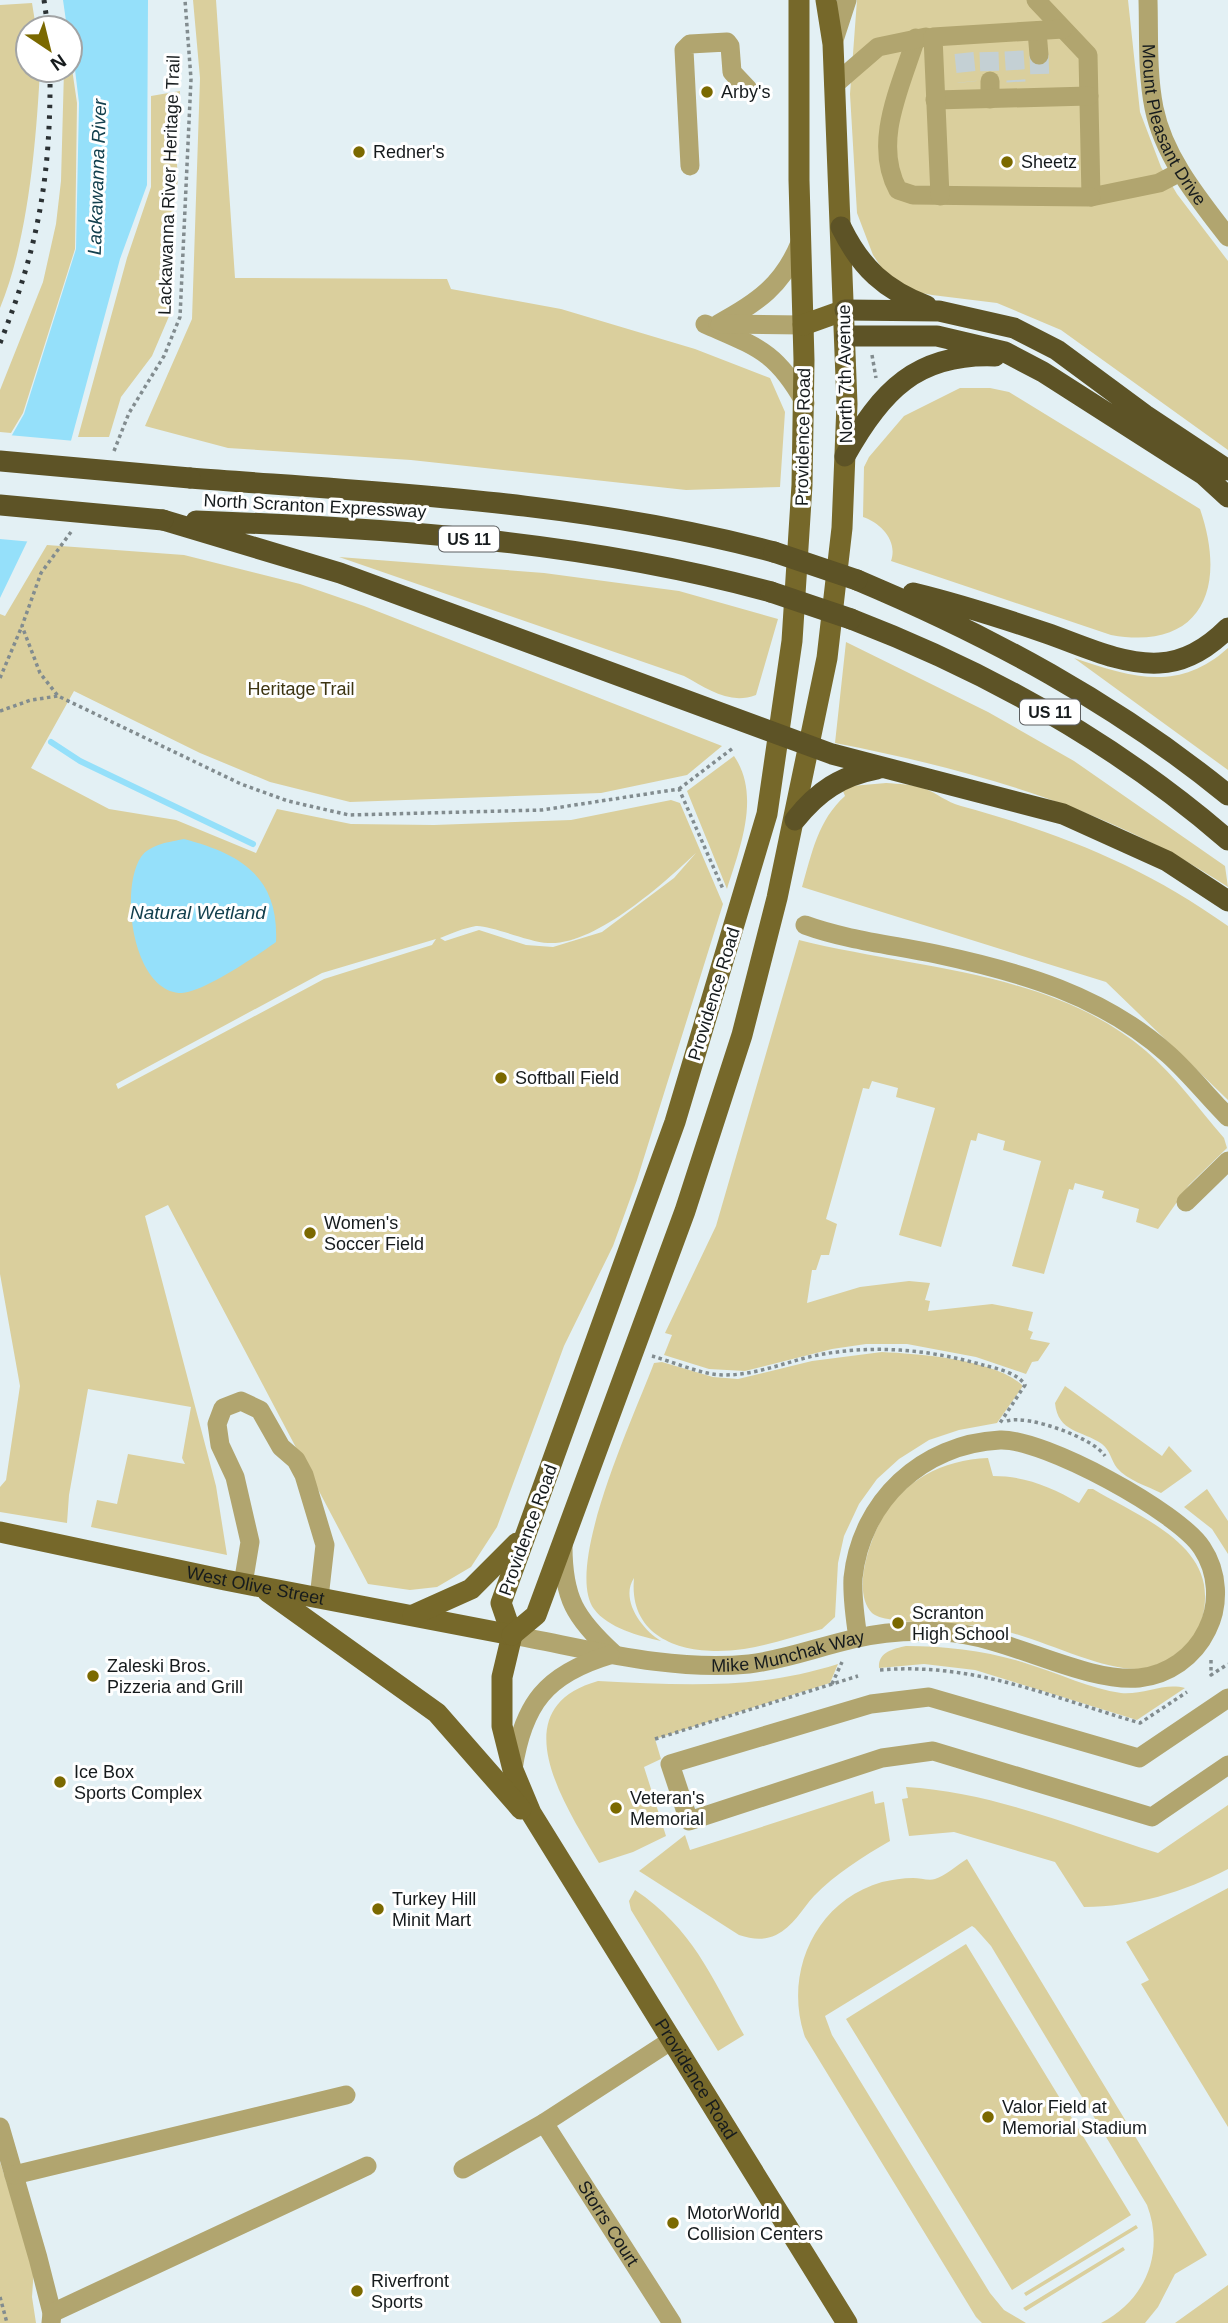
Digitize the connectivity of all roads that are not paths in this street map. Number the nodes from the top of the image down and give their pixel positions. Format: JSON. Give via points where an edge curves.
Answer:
{"nodes":[{"id":1,"x":827,"y":0,"type":"edge"},
{"id":2,"x":847,"y":0,"type":"edge"},
{"id":3,"x":1036,"y":0,"type":"edge"},
{"id":4,"x":1148,"y":0,"type":"edge"},
{"id":5,"x":796,"y":6,"type":"edge"},
{"id":6,"x":1063,"y":29,"type":"junction"},
{"id":7,"x":1037,"y":31,"type":"junction"},
{"id":8,"x":924,"y":37,"type":"junction"},
{"id":9,"x":833,"y":44,"type":"junction"},
{"id":10,"x":1038,"y":55,"type":"tunnel mouth"},
{"id":11,"x":834,"y":85,"type":"junction"},
{"id":12,"x":748,"y":89,"type":"dead end"},
{"id":13,"x":1089,"y":96,"type":"junction"},
{"id":14,"x":935,"y":100,"type":"junction"},
{"id":15,"x":690,"y":166,"type":"dead end"},
{"id":16,"x":1180,"y":172,"type":"junction"},
{"id":17,"x":940,"y":196,"type":"junction"},
{"id":18,"x":1091,"y":197,"type":"junction"},
{"id":19,"x":841,"y":227,"type":"junction"},
{"id":20,"x":1228,"y":237,"type":"edge"},
{"id":21,"x":801,"y":242,"type":"junction"},
{"id":22,"x":845,"y":310,"type":"junction"},
{"id":23,"x":939,"y":311,"type":"junction"},
{"id":24,"x":712,"y":324,"type":"junction"},
{"id":25,"x":803,"y":325,"type":"junction"},
{"id":26,"x":846,"y":336,"type":"junction"},
{"id":27,"x":1025,"y":361,"type":"junction"},
{"id":28,"x":805,"y":404,"type":"junction"},
{"id":29,"x":845,"y":456,"type":"junction"},
{"id":30,"x":0,"y":461,"type":"edge"},
{"id":31,"x":1228,"y":470,"type":"edge"},
{"id":32,"x":1228,"y":497,"type":"edge"},
{"id":33,"x":0,"y":505,"type":"edge"},
{"id":34,"x":163,"y":520,"type":"junction"},
{"id":35,"x":857,"y":580,"type":"junction"},
{"id":36,"x":1228,"y":628,"type":"edge"},
{"id":37,"x":779,"y":735,"type":"junction"},
{"id":38,"x":810,"y":746,"type":"junction"},
{"id":39,"x":884,"y":768,"type":"junction"},
{"id":40,"x":1228,"y":795,"type":"edge"},
{"id":41,"x":795,"y":820,"type":"junction"},
{"id":42,"x":1228,"y":840,"type":"edge"},
{"id":43,"x":1228,"y":901,"type":"edge"},
{"id":44,"x":805,"y":925,"type":"dead end"},
{"id":45,"x":1228,"y":1117,"type":"edge"},
{"id":46,"x":1228,"y":1161,"type":"edge"},
{"id":47,"x":1186,"y":1202,"type":"dead end"},
{"id":48,"x":0,"y":1532,"type":"edge"},
{"id":49,"x":526,"y":1534,"type":"junction"},
{"id":50,"x":564,"y":1538,"type":"junction"},
{"id":51,"x":252,"y":1585,"type":"junction"},
{"id":52,"x":319,"y":1598,"type":"junction"},
{"id":53,"x":412,"y":1616,"type":"junction"},
{"id":54,"x":512,"y":1635,"type":"junction"},
{"id":55,"x":858,"y":1638,"type":"junction"},
{"id":56,"x":614,"y":1653,"type":"junction"},
{"id":57,"x":1228,"y":1698,"type":"edge"},
{"id":58,"x":1228,"y":1765,"type":"edge"},
{"id":59,"x":513,"y":1770,"type":"junction"},
{"id":60,"x":544,"y":1836,"type":"junction"},
{"id":61,"x":672,"y":2040,"type":"junction"},
{"id":62,"x":346,"y":2095,"type":"dead end"},
{"id":63,"x":544,"y":2123,"type":"junction"},
{"id":64,"x":0,"y":2127,"type":"edge"},
{"id":65,"x":367,"y":2166,"type":"dead end"},
{"id":66,"x":463,"y":2169,"type":"dead end"},
{"id":67,"x":14,"y":2175,"type":"junction"},
{"id":68,"x":51,"y":2318,"type":"edge"},
{"id":69,"x":672,"y":2323,"type":"edge"},
{"id":70,"x":847,"y":2323,"type":"edge"}],
"edges":[{"from":1,"to":9,"type":"main road","name":"North 7th Avenue"},
{"from":2,"to":9,"type":"street"},
{"from":3,"to":6,"type":"street"},
{"from":4,"to":16,"type":"street","name":"Mount Pleasant Drive","via":[[1154,111]]},
{"from":5,"to":21,"type":"main road"},
{"from":6,"to":7,"type":"street"},
{"from":6,"to":13,"type":"street","via":[[1088,55]]},
{"from":7,"to":8,"type":"street","via":[[1014,41],[964,45]]},
{"from":7,"to":10,"type":"street"},
{"from":8,"to":11,"type":"street","via":[[878,47]]},
{"from":8,"to":14,"type":"street"},
{"from":8,"to":17,"type":"street","via":[[887,133],[888,173],[898,190]]},
{"from":9,"to":11,"type":"main road","name":"North 7th Avenue"},
{"from":11,"to":19,"type":"main road","name":"North 7th Avenue"},
{"from":12,"to":15,"type":"street","via":[[732,72],[727,42],[690,44],[684,50]]},
{"from":13,"to":14,"type":"street","via":[[1040,89],[990,90]]},
{"from":13,"to":18,"type":"street"},
{"from":14,"to":17,"type":"street"},
{"from":16,"to":18,"type":"street","via":[[1159,183]]},
{"from":16,"to":20,"type":"street","name":"Mount Pleasant Drive"},
{"from":17,"to":18,"type":"street"},
{"from":19,"to":22,"type":"main road","name":"North 7th Avenue"},
{"from":19,"to":23,"type":"highway","via":[[857,258],[877,280],[903,297]]},
{"from":21,"to":24,"type":"street","via":[[787,272],[772,290],[751,307]]},
{"from":21,"to":25,"type":"main road"},
{"from":22,"to":23,"type":"highway"},
{"from":22,"to":25,"type":"main road"},
{"from":22,"to":26,"type":"main road","name":"North 7th Avenue"},
{"from":23,"to":31,"type":"highway","via":[[991,320],[1037,338]]},
{"from":24,"to":25,"type":"street"},
{"from":24,"to":28,"type":"street","via":[[777,361]]},
{"from":25,"to":26,"type":"main road"},
{"from":25,"to":28,"type":"main road","name":"Providence Road"},
{"from":26,"to":27,"type":"highway","via":[[937,336],[984,345]]},
{"from":26,"to":29,"type":"main road","name":"North 7th Avenue"},
{"from":27,"to":29,"type":"highway","via":[[970,356],[919,370],[884,396]]},
{"from":27,"to":32,"type":"highway","via":[[1204,475]]},
{"from":28,"to":37,"type":"main road","name":"Providence Road","via":[[796,589]]},
{"from":29,"to":38,"type":"main road","name":"North 7th Avenue","via":[[837,593]]},
{"from":30,"to":35,"type":"highway","name":"North Scranton Expressway","number":"US 11","bridge":true,"via":[[561,510],[672,527],[774,552]]},
{"from":33,"to":34,"type":"highway","name":"North Scranton Expressway","number":"US 11","bridge":true},
{"from":34,"to":37,"type":"highway","via":[[340,573]]},
{"from":34,"to":42,"type":"highway","name":"North Scranton Expressway","number":"US 11","bridge":true,"via":[[309,525],[556,548],[664,565],[771,592],[959,663],[1051,713],[1138,769]]},
{"from":35,"to":36,"type":"highway","via":[[973,608],[1143,663],[1190,657]]},
{"from":35,"to":40,"type":"highway","name":"North Scranton Expressway","number":"US 11","via":[[974,632],[1068,683],[1158,741]]},
{"from":37,"to":38,"type":"highway"},
{"from":37,"to":49,"type":"main road","name":"Providence Road","via":[[767,814],[662,1160]]},
{"from":38,"to":39,"type":"highway"},
{"from":38,"to":41,"type":"main road","name":"Providence Road"},
{"from":39,"to":41,"type":"highway","via":[[837,781]]},
{"from":39,"to":43,"type":"highway","via":[[1063,814],[1167,861]]},
{"from":41,"to":50,"type":"main road","name":"Providence Road","via":[[760,968],[712,1134]]},
{"from":44,"to":45,"type":"street","via":[[984,964],[1077,995],[1158,1046]]},
{"from":46,"to":47,"type":"street"},
{"from":48,"to":51,"type":"main road","name":"West Olive Street"},
{"from":49,"to":53,"type":"main road","via":[[471,1588]]},
{"from":49,"to":54,"type":"main road","name":"Providence Road","via":[[501,1603]]},
{"from":50,"to":54,"type":"main road","name":"Providence Road","via":[[536,1615]]},
{"from":50,"to":56,"type":"street","via":[[568,1598],[583,1623]]},
{"from":51,"to":52,"type":"main road","name":"West Olive Street"},
{"from":51,"to":52,"type":"street","via":[[250,1538],[235,1477],[220,1445],[218,1424],[223,1408],[241,1401],[260,1410],[304,1475],[325,1545]]},
{"from":51,"to":60,"type":"main road","via":[[437,1713]]},
{"from":52,"to":53,"type":"main road","name":"West Olive Street"},
{"from":53,"to":54,"type":"main road","name":"West Olive Street"},
{"from":54,"to":56,"type":"street","name":"Mike Munchak Way"},
{"from":54,"to":59,"type":"main road","name":"Providence Road","via":[[500,1695]]},
{"from":55,"to":55,"type":"street","name":"Mike Munchak Way","via":[[854,1575],[875,1508],[896,1485],[928,1462],[964,1446],[1009,1441],[1040,1447],[1078,1465],[1178,1523],[1199,1543],[1213,1571],[1215,1602],[1200,1643],[1181,1662],[1155,1675],[1119,1678],[963,1634],[927,1631]]},
{"from":55,"to":56,"type":"street","name":"Mike Munchak Way","via":[[776,1659],[730,1665],[674,1663]]},
{"from":56,"to":59,"type":"street","via":[[578,1665],[542,1692],[523,1721]]},
{"from":57,"to":58,"type":"street","via":[[1139,1758],[929,1697],[871,1704],[670,1765],[689,1821],[882,1758],[933,1751],[1152,1817]]},
{"from":59,"to":60,"type":"main road","name":"Providence Road"},
{"from":60,"to":61,"type":"main road","name":"Providence Road"},
{"from":61,"to":63,"type":"street"},
{"from":61,"to":70,"type":"main road","name":"Providence Road"},
{"from":62,"to":67,"type":"street"},
{"from":63,"to":66,"type":"street"},
{"from":63,"to":69,"type":"street","name":"Storrs Court"},
{"from":64,"to":67,"type":"street"},
{"from":65,"to":68,"type":"street"},
{"from":67,"to":68,"type":"street"}]}
